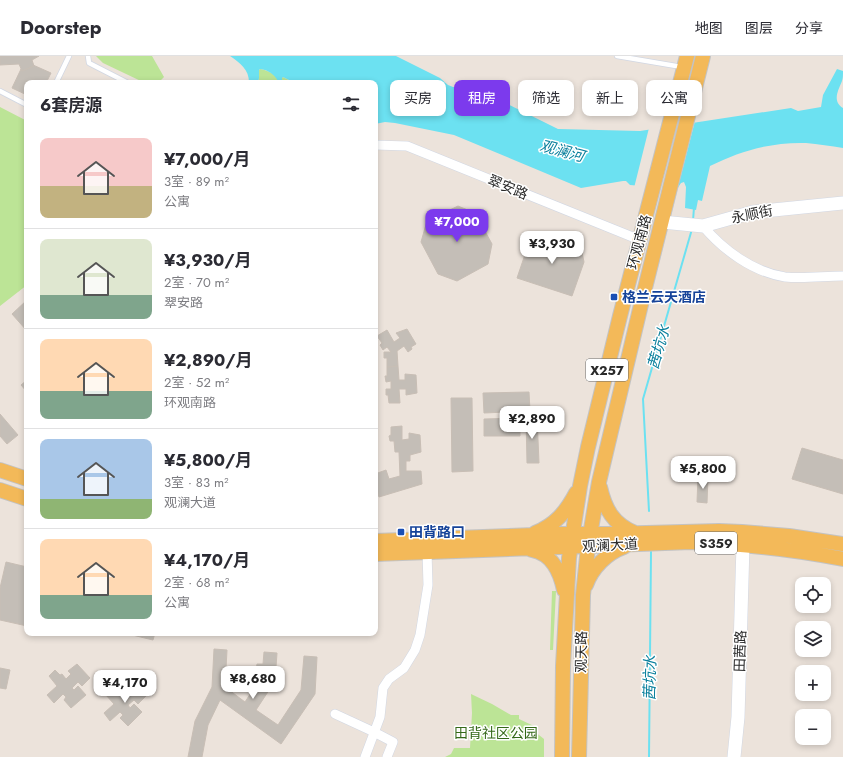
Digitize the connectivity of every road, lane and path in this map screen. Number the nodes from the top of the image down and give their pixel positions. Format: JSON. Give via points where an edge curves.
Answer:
{"nodes":[{"id":1,"x":69,"y":56,"type":"edge"},
{"id":2,"x":88,"y":56,"type":"edge"},
{"id":3,"x":617,"y":56,"type":"edge"},
{"id":4,"x":703,"y":56,"type":"edge"},
{"id":5,"x":684,"y":60,"type":"edge"},
{"id":6,"x":57,"y":80,"type":"edge"},
{"id":7,"x":122,"y":80,"type":"edge"},
{"id":8,"x":680,"y":80,"type":"edge"},
{"id":9,"x":698,"y":80,"type":"edge"},
{"id":10,"x":0,"y":91,"type":"edge"},
{"id":11,"x":24,"y":103,"type":"edge"},
{"id":12,"x":671,"y":116,"type":"edge"},
{"id":13,"x":689,"y":116,"type":"edge"},
{"id":14,"x":378,"y":145,"type":"edge"},
{"id":15,"x":843,"y":203,"type":"edge"},
{"id":16,"x":664,"y":216,"type":"junction"},
{"id":17,"x":696,"y":226,"type":"junction"},
{"id":18,"x":640,"y":240,"type":"junction"},
{"id":19,"x":843,"y":276,"type":"edge"},
{"id":20,"x":0,"y":470,"type":"edge"},
{"id":21,"x":24,"y":478,"type":"edge"},
{"id":22,"x":599,"y":482,"type":"junction"},
{"id":23,"x":580,"y":486,"type":"junction"},
{"id":24,"x":0,"y":490,"type":"edge"},
{"id":25,"x":24,"y":498,"type":"edge"},
{"id":26,"x":634,"y":539,"type":"junction"},
{"id":27,"x":572,"y":540,"type":"junction"},
{"id":28,"x":589,"y":540,"type":"junction"},
{"id":29,"x":378,"y":541,"type":"edge"},
{"id":30,"x":527,"y":542,"type":"junction"},
{"id":31,"x":843,"y":544,"type":"edge"},
{"id":32,"x":743,"y":545,"type":"junction"},
{"id":33,"x":427,"y":552,"type":"junction"},
{"id":34,"x":378,"y":554,"type":"edge"},
{"id":35,"x":843,"y":559,"type":"edge"},
{"id":36,"x":583,"y":595,"type":"junction"},
{"id":37,"x":566,"y":607,"type":"junction"},
{"id":38,"x":563,"y":666,"type":"junction"},
{"id":39,"x":581,"y":666,"type":"junction"},
{"id":40,"x":335,"y":714,"type":"dead end"},
{"id":41,"x":374,"y":732,"type":"junction"},
{"id":42,"x":365,"y":757,"type":"edge"},
{"id":43,"x":387,"y":757,"type":"edge"},
{"id":44,"x":562,"y":757,"type":"edge"},
{"id":45,"x":579,"y":757,"type":"edge"},
{"id":46,"x":734,"y":757,"type":"edge"}],
"edges":[{"from":1,"to":6,"type":"lane"},
{"from":2,"to":7,"type":"lane","via":[[89,63]]},
{"from":3,"to":5,"type":"lane"},
{"from":4,"to":9,"type":"main road","name":"环观南路","number":"X257"},
{"from":5,"to":8,"type":"main road","name":"环观南路","number":"X257"},
{"from":10,"to":11,"type":"lane"},
{"from":12,"to":18,"type":"main road","name":"环观南路","number":"X257"},
{"from":13,"to":16,"type":"main road","name":"环观南路","number":"X257"},
{"from":14,"to":18,"type":"street","name":"翠安路","via":[[407,146]]},
{"from":15,"to":17,"type":"street","name":"永顺街","via":[[753,212]]},
{"from":16,"to":17,"type":"street","name":"永顺街"},
{"from":16,"to":22,"type":"main road","name":"环观南路","number":"X257"},
{"from":17,"to":19,"type":"street","via":[[738,258],[776,274],[794,277]]},
{"from":18,"to":23,"type":"main road","name":"环观南路","number":"X257"},
{"from":20,"to":21,"type":"main road"},
{"from":22,"to":26,"type":"main road","via":[[606,507]]},
{"from":22,"to":28,"type":"main road","name":"环观南路","number":"X257"},
{"from":23,"to":27,"type":"main road","name":"环观南路","number":"X257"},
{"from":23,"to":30,"type":"main road","via":[[564,514]]},
{"from":24,"to":25,"type":"main road"},
{"from":26,"to":28,"type":"main road","name":"观澜大道","number":"S359"},
{"from":26,"to":31,"type":"main road","name":"观澜大道","number":"S359","via":[[693,531],[742,532]]},
{"from":26,"to":32,"type":"main road","name":"观澜大道","number":"S359"},
{"from":26,"to":36,"type":"main road","via":[[603,560],[588,581]]},
{"from":27,"to":28,"type":"main road","name":"观澜大道","number":"S359"},
{"from":27,"to":30,"type":"main road","name":"观澜大道","number":"S359"},
{"from":27,"to":37,"type":"main road","name":"观天路"},
{"from":28,"to":36,"type":"main road","name":"观天路"},
{"from":29,"to":30,"type":"main road","name":"观澜大道","number":"S359"},
{"from":30,"to":33,"type":"main road","name":"观澜大道","number":"S359"},
{"from":30,"to":37,"type":"main road","via":[[553,562],[563,586]]},
{"from":32,"to":35,"type":"main road","name":"观澜大道","number":"S359"},
{"from":32,"to":46,"type":"street","name":"田茜路","via":[[738,717]]},
{"from":33,"to":34,"type":"main road","name":"观澜大道","number":"S359"},
{"from":33,"to":41,"type":"street","via":[[428,585],[420,635],[415,650],[404,668],[389,679],[383,688],[380,717]]},
{"from":36,"to":39,"type":"main road","name":"观天路"},
{"from":37,"to":38,"type":"main road","name":"观天路"},
{"from":38,"to":39,"type":"main road"},
{"from":38,"to":44,"type":"main road","name":"观天路"},
{"from":39,"to":45,"type":"main road","name":"观天路"},
{"from":40,"to":41,"type":"street"},
{"from":41,"to":42,"type":"street"},
{"from":41,"to":43,"type":"street","via":[[393,742]]}]}
